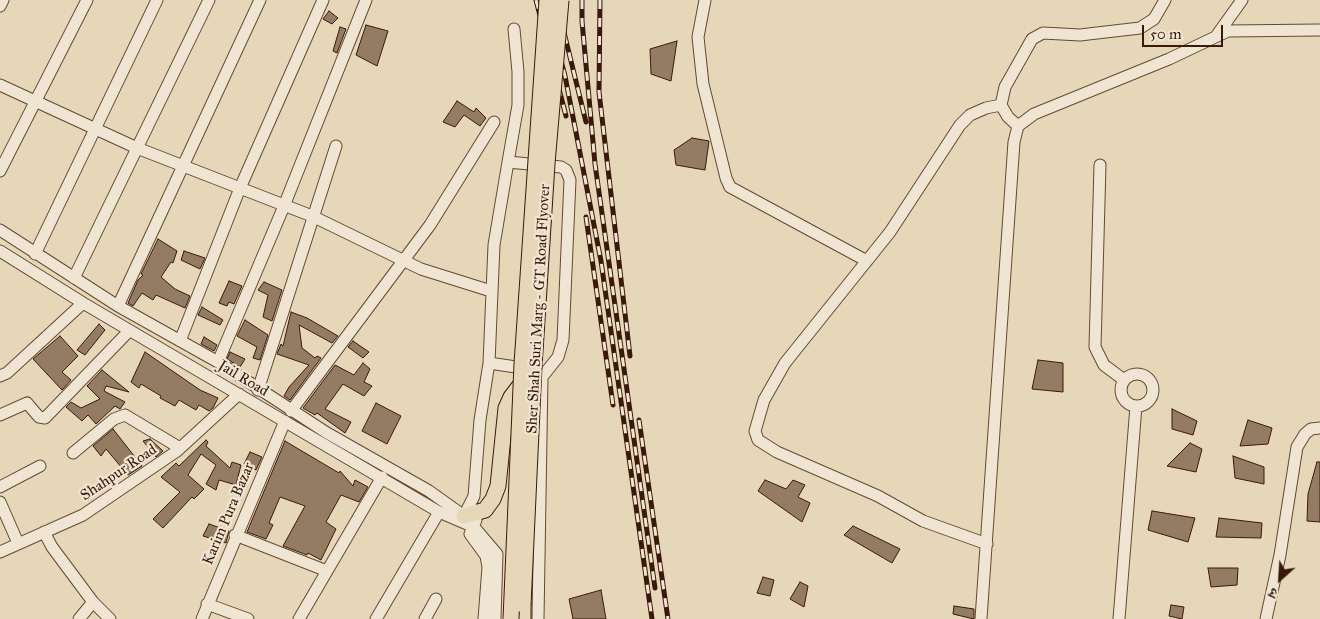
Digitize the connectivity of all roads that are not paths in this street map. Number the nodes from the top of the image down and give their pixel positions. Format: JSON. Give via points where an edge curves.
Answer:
{"nodes":[{"id":1,"x":3,"y":0,"type":"edge"},
{"id":2,"x":88,"y":0,"type":"edge"},
{"id":3,"x":157,"y":0,"type":"edge"},
{"id":4,"x":209,"y":0,"type":"edge"},
{"id":5,"x":260,"y":0,"type":"edge"},
{"id":6,"x":323,"y":0,"type":"edge"},
{"id":7,"x":366,"y":0,"type":"edge"},
{"id":8,"x":547,"y":0,"type":"edge"},
{"id":9,"x":561,"y":0,"type":"edge"},
{"id":10,"x":698,"y":0,"type":"edge"},
{"id":11,"x":705,"y":0,"type":"edge"},
{"id":12,"x":1166,"y":0,"type":"edge"},
{"id":13,"x":1242,"y":0,"type":"edge"},
{"id":14,"x":0,"y":6,"type":"edge"},
{"id":15,"x":514,"y":29,"type":"dead end"},
{"id":16,"x":1320,"y":30,"type":"edge"},
{"id":17,"x":1216,"y":36,"type":"junction"},
{"id":18,"x":0,"y":85,"type":"edge"},
{"id":19,"x":36,"y":101,"type":"junction"},
{"id":20,"x":1001,"y":105,"type":"junction"},
{"id":21,"x":494,"y":122,"type":"dead end"},
{"id":22,"x":1018,"y":126,"type":"junction"},
{"id":23,"x":95,"y":128,"type":"junction"},
{"id":24,"x":336,"y":146,"type":"dead end"},
{"id":25,"x":137,"y":148,"type":"junction"},
{"id":26,"x":508,"y":162,"type":"junction"},
{"id":27,"x":1100,"y":165,"type":"dead end"},
{"id":28,"x":182,"y":167,"type":"junction"},
{"id":29,"x":0,"y":171,"type":"edge"},
{"id":30,"x":240,"y":188,"type":"junction"},
{"id":31,"x":284,"y":206,"type":"junction"},
{"id":32,"x":312,"y":216,"type":"junction"},
{"id":33,"x":0,"y":230,"type":"edge"},
{"id":34,"x":0,"y":251,"type":"edge"},
{"id":35,"x":35,"y":254,"type":"junction"},
{"id":36,"x":402,"y":260,"type":"junction"},
{"id":37,"x":867,"y":261,"type":"junction"},
{"id":38,"x":74,"y":278,"type":"junction"},
{"id":39,"x":491,"y":291,"type":"junction"},
{"id":40,"x":83,"y":303,"type":"junction"},
{"id":41,"x":118,"y":306,"type":"junction"},
{"id":42,"x":129,"y":331,"type":"junction"},
{"id":43,"x":180,"y":340,"type":"junction"},
{"id":44,"x":218,"y":362,"type":"junction"},
{"id":45,"x":489,"y":362,"type":"junction"},
{"id":46,"x":539,"y":374,"type":"junction"},
{"id":47,"x":0,"y":376,"type":"edge"},
{"id":48,"x":1124,"y":380,"type":"junction"},
{"id":49,"x":521,"y":384,"type":"junction"},
{"id":50,"x":258,"y":390,"type":"junction"},
{"id":51,"x":239,"y":394,"type":"junction"},
{"id":52,"x":1136,"y":406,"type":"junction"},
{"id":53,"x":0,"y":415,"type":"edge"},
{"id":54,"x":288,"y":416,"type":"junction"},
{"id":55,"x":1320,"y":428,"type":"edge"},
{"id":56,"x":180,"y":448,"type":"junction"},
{"id":57,"x":73,"y":454,"type":"dead end"},
{"id":58,"x":40,"y":466,"type":"dead end"},
{"id":59,"x":382,"y":477,"type":"junction"},
{"id":60,"x":0,"y":487,"type":"edge"},
{"id":61,"x":0,"y":502,"type":"edge"},
{"id":62,"x":439,"y":512,"type":"junction"},
{"id":63,"x":472,"y":518,"type":"junction"},
{"id":64,"x":44,"y":532,"type":"junction"},
{"id":65,"x":235,"y":535,"type":"junction"},
{"id":66,"x":18,"y":543,"type":"junction"},
{"id":67,"x":987,"y":544,"type":"junction"},
{"id":68,"x":0,"y":552,"type":"edge"},
{"id":69,"x":327,"y":571,"type":"junction"},
{"id":70,"x":436,"y":599,"type":"dead end"},
{"id":71,"x":93,"y":602,"type":"junction"},
{"id":72,"x":207,"y":604,"type":"junction"},
{"id":73,"x":79,"y":619,"type":"edge"},
{"id":74,"x":110,"y":619,"type":"edge"},
{"id":75,"x":202,"y":619,"type":"edge"},
{"id":76,"x":248,"y":619,"type":"edge"},
{"id":77,"x":300,"y":619,"type":"edge"},
{"id":78,"x":376,"y":619,"type":"edge"},
{"id":79,"x":425,"y":619,"type":"edge"},
{"id":80,"x":484,"y":619,"type":"edge"},
{"id":81,"x":495,"y":619,"type":"edge"},
{"id":82,"x":511,"y":619,"type":"edge"},
{"id":83,"x":523,"y":619,"type":"edge"},
{"id":84,"x":538,"y":619,"type":"edge"},
{"id":85,"x":981,"y":619,"type":"edge"},
{"id":86,"x":1118,"y":619,"type":"edge"},
{"id":87,"x":1266,"y":619,"type":"edge"}],
"edges":[{"from":1,"to":14,"type":"street"},
{"from":2,"to":19,"type":"street"},
{"from":3,"to":23,"type":"street"},
{"from":4,"to":25,"type":"street"},
{"from":5,"to":28,"type":"street"},
{"from":6,"to":30,"type":"street"},
{"from":7,"to":31,"type":"street"},
{"from":8,"to":49,"type":"main road","name":"Sher Shah Suri Marg - GT Road Flyover","bridge":true},
{"from":9,"to":83,"type":"main road","name":"Sher Shah Suri Marg - GT Road Flyover","bridge":true,"via":[[534,367]]},
{"from":10,"to":11,"type":"street"},
{"from":11,"to":37,"type":"street","via":[[698,37],[703,84],[730,187]]},
{"from":12,"to":20,"type":"street","via":[[1154,19],[1140,28],[1080,35],[1037,35],[1005,87]]},
{"from":13,"to":17,"type":"street"},
{"from":15,"to":26,"type":"street","via":[[518,105]]},
{"from":16,"to":17,"type":"street","via":[[1240,29]]},
{"from":17,"to":22,"type":"street","via":[[1034,114]]},
{"from":18,"to":19,"type":"street"},
{"from":19,"to":23,"type":"street"},
{"from":19,"to":29,"type":"street"},
{"from":20,"to":22,"type":"street"},
{"from":20,"to":37,"type":"street","via":[[970,115],[960,125],[890,232]]},
{"from":21,"to":36,"type":"street","name":"Karim Pura Bazar","via":[[430,225]]},
{"from":22,"to":67,"type":"street","via":[[1014,142]]},
{"from":23,"to":25,"type":"street"},
{"from":23,"to":35,"type":"street"},
{"from":24,"to":32,"type":"street"},
{"from":25,"to":28,"type":"street"},
{"from":25,"to":38,"type":"street"},
{"from":26,"to":39,"type":"street","via":[[494,245]]},
{"from":26,"to":46,"type":"street","via":[[561,167],[570,180],[562,347],[558,357]]},
{"from":27,"to":48,"type":"street","via":[[1095,347],[1104,365]]},
{"from":28,"to":30,"type":"street"},
{"from":28,"to":41,"type":"street"},
{"from":30,"to":31,"type":"street"},
{"from":30,"to":43,"type":"street"},
{"from":31,"to":32,"type":"street"},
{"from":31,"to":44,"type":"street"},
{"from":32,"to":36,"type":"street"},
{"from":32,"to":50,"type":"street"},
{"from":33,"to":35,"type":"street","name":"Jail Road"},
{"from":34,"to":40,"type":"street","name":"Jail Road"},
{"from":35,"to":38,"type":"street","name":"Jail Road"},
{"from":36,"to":39,"type":"street"},
{"from":36,"to":54,"type":"street","name":"Karim Pura Bazar"},
{"from":37,"to":67,"type":"street","via":[[785,363],[764,400],[756,436],[777,452],[878,496],[923,521]]},
{"from":38,"to":41,"type":"street","name":"Jail Road"},
{"from":39,"to":45,"type":"street"},
{"from":40,"to":42,"type":"street","name":"Jail Road"},
{"from":40,"to":47,"type":"street"},
{"from":41,"to":43,"type":"street","name":"Jail Road"},
{"from":42,"to":51,"type":"street","name":"Jail Road"},
{"from":42,"to":53,"type":"street","via":[[44,418],[27,403]]},
{"from":43,"to":44,"type":"street","name":"Jail Road"},
{"from":44,"to":50,"type":"street","name":"Jail Road"},
{"from":45,"to":46,"type":"street"},
{"from":45,"to":63,"type":"street","via":[[480,420]]},
{"from":46,"to":84,"type":"street"},
{"from":48,"to":52,"type":"street","via":[[1121,394],[1127,403]]},
{"from":48,"to":52,"type":"street","via":[[1138,373],[1147,377],[1153,386],[1150,400]]},
{"from":49,"to":63,"type":"main road","via":[[506,408],[498,486],[486,510]]},
{"from":49,"to":82,"type":"main road","name":"Sher Shah Suri Marg - GT Road Flyover","bridge":true},
{"from":50,"to":54,"type":"street","name":"Jail Road"},
{"from":51,"to":54,"type":"street","name":"Jail Road"},
{"from":51,"to":56,"type":"street","name":"Shahpur Road"},
{"from":52,"to":86,"type":"street"},
{"from":54,"to":59,"type":"street","name":"Jail Road"},
{"from":54,"to":63,"type":"street","name":"Jail Road"},
{"from":54,"to":65,"type":"street","name":"Karim Pura Bazar"},
{"from":55,"to":87,"type":"street","via":[[1305,434],[1297,447]]},
{"from":56,"to":57,"type":"street","via":[[125,415],[114,419]]},
{"from":56,"to":64,"type":"street","name":"Shahpur Road","via":[[83,515]]},
{"from":58,"to":60,"type":"street"},
{"from":59,"to":62,"type":"street","name":"Jail Road"},
{"from":59,"to":69,"type":"street"},
{"from":61,"to":66,"type":"street"},
{"from":62,"to":63,"type":"street","name":"Jail Road"},
{"from":62,"to":78,"type":"street"},
{"from":63,"to":80,"type":"street","via":[[470,534],[486,556],[488,567]]},
{"from":63,"to":81,"type":"street","via":[[497,554]]},
{"from":64,"to":66,"type":"street","name":"Shahpur Road"},
{"from":64,"to":71,"type":"street"},
{"from":65,"to":69,"type":"street"},
{"from":65,"to":72,"type":"street","name":"Karim Pura Bazar"},
{"from":66,"to":68,"type":"street","name":"Shahpur Road"},
{"from":67,"to":85,"type":"street"},
{"from":69,"to":77,"type":"street"},
{"from":70,"to":79,"type":"street"},
{"from":71,"to":73,"type":"street"},
{"from":71,"to":74,"type":"street"},
{"from":72,"to":75,"type":"street","name":"Karim Pura Bazar"},
{"from":72,"to":76,"type":"street"}]}
